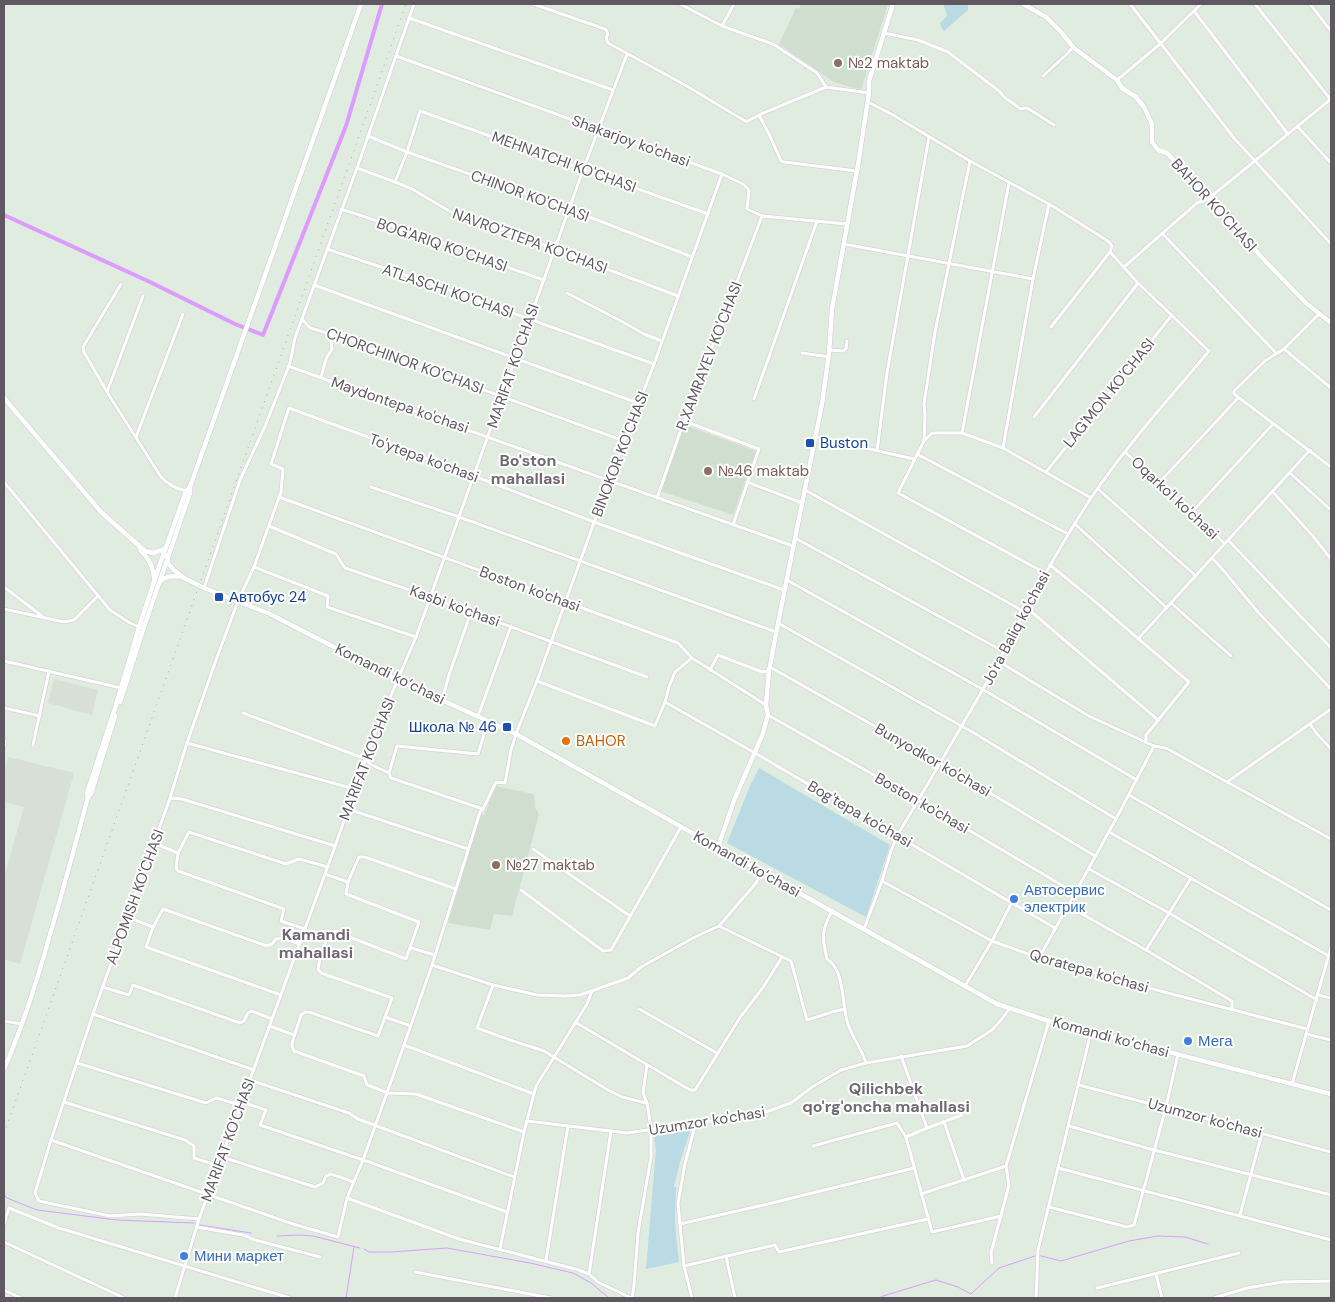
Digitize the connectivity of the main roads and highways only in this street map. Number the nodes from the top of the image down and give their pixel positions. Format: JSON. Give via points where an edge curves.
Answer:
{"nodes":[{"id":1,"x":361,"y":4,"type":"edge"},
{"id":2,"x":893,"y":4,"type":"edge"},
{"id":3,"x":1023,"y":4,"type":"edge"},
{"id":4,"x":1331,"y":323,"type":"edge"},
{"id":5,"x":4,"y":398,"type":"edge"},
{"id":6,"x":10,"y":406,"type":"junction"},
{"id":7,"x":4,"y":410,"type":"edge"},
{"id":8,"x":190,"y":487,"type":"junction"},
{"id":9,"x":129,"y":538,"type":"junction"},
{"id":10,"x":166,"y":549,"type":"junction"},
{"id":11,"x":168,"y":556,"type":"junction"},
{"id":12,"x":184,"y":578,"type":"junction"},
{"id":13,"x":157,"y":582,"type":"junction"},
{"id":14,"x":88,"y":797,"type":"junction"},
{"id":15,"x":718,"y":847,"type":"junction"},
{"id":16,"x":4,"y":1068,"type":"edge"},
{"id":17,"x":1331,"y":1094,"type":"edge"}],
"edges":[{"from":1,"to":8,"type":"main road"},
{"from":2,"to":15,"type":"main road","via":[[870,81],[832,309],[829,358],[770,669],[768,715]]},
{"from":3,"to":4,"type":"main road","name":"BAHOR KO'CHASI","via":[[1046,17],[1072,46],[1136,97],[1152,124],[1152,142],[1158,150],[1166,153],[1306,303]]},
{"from":5,"to":6,"type":"main road"},
{"from":6,"to":7,"type":"main road"},
{"from":6,"to":9,"type":"main road","via":[[102,513]]},
{"from":8,"to":10,"type":"main road"},
{"from":8,"to":11,"type":"main road"},
{"from":9,"to":10,"type":"main road","via":[[153,553]]},
{"from":9,"to":13,"type":"main road","via":[[147,557]]},
{"from":10,"to":13,"type":"main road"},
{"from":11,"to":12,"type":"main road","name":"Komandi ko‘chasi","via":[[168,562]]},
{"from":11,"to":13,"type":"main road"},
{"from":12,"to":13,"type":"main road","via":[[172,575]]},
{"from":12,"to":15,"type":"main road","name":"Komandi ko‘chasi","via":[[284,621],[398,680],[516,734]]},
{"from":13,"to":14,"type":"main road"},
{"from":13,"to":14,"type":"main road","via":[[139,627]]},
{"from":14,"to":16,"type":"main road","via":[[38,977]]},
{"from":15,"to":17,"type":"main road","name":"Komandi ko‘chasi","via":[[997,1004],[1091,1032]]}]}
